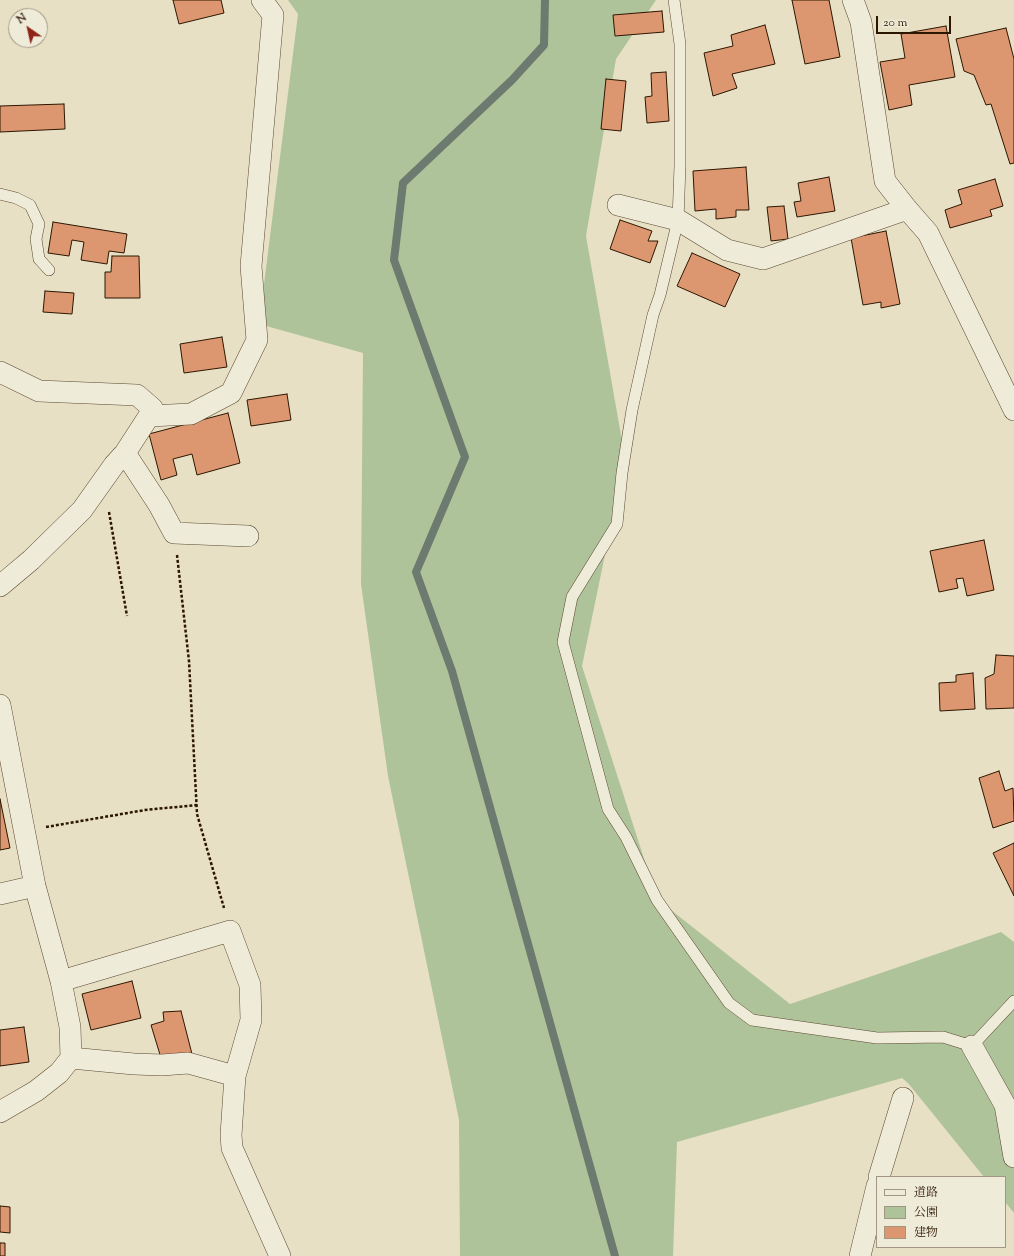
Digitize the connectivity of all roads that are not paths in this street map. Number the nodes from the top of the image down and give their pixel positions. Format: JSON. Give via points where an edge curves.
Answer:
{"nodes":[{"id":1,"x":262,"y":0,"type":"edge"},
{"id":2,"x":674,"y":0,"type":"edge"},
{"id":3,"x":853,"y":0,"type":"edge"},
{"id":4,"x":0,"y":194,"type":"edge"},
{"id":5,"x":618,"y":205,"type":"dead end"},
{"id":6,"x":907,"y":209,"type":"junction"},
{"id":7,"x":678,"y":220,"type":"junction"},
{"id":8,"x":49,"y":270,"type":"dead end"},
{"id":9,"x":0,"y":372,"type":"edge"},
{"id":10,"x":1014,"y":410,"type":"edge"},
{"id":11,"x":150,"y":416,"type":"junction"},
{"id":12,"x":125,"y":453,"type":"junction"},
{"id":13,"x":248,"y":536,"type":"dead end"},
{"id":14,"x":0,"y":586,"type":"edge"},
{"id":15,"x":0,"y":705,"type":"edge"},
{"id":16,"x":35,"y":886,"type":"junction"},
{"id":17,"x":0,"y":894,"type":"edge"},
{"id":18,"x":61,"y":981,"type":"junction"},
{"id":19,"x":1014,"y":1001,"type":"edge"},
{"id":20,"x":972,"y":1046,"type":"junction"},
{"id":21,"x":71,"y":1058,"type":"junction"},
{"id":22,"x":235,"y":1076,"type":"junction"},
{"id":23,"x":903,"y":1098,"type":"dead end"},
{"id":24,"x":0,"y":1112,"type":"edge"},
{"id":25,"x":1014,"y":1157,"type":"edge"},
{"id":26,"x":879,"y":1176,"type":"edge"},
{"id":27,"x":876,"y":1190,"type":"edge"},
{"id":28,"x":280,"y":1256,"type":"edge"},
{"id":29,"x":860,"y":1256,"type":"edge"}],
"edges":[{"from":1,"to":11,"type":"street","via":[[273,15],[251,266],[257,340],[230,393],[191,414]]},
{"from":2,"to":7,"type":"lane","via":[[680,44]]},
{"from":3,"to":6,"type":"street","via":[[861,22],[885,180]]},
{"from":4,"to":8,"type":"lane","via":[[30,205],[39,224],[36,239],[39,259]]},
{"from":5,"to":7,"type":"street"},
{"from":6,"to":7,"type":"street","via":[[763,259],[727,250]]},
{"from":6,"to":10,"type":"street","via":[[928,233]]},
{"from":7,"to":20,"type":"lane","via":[[632,410],[617,524],[572,597],[563,642],[608,809],[626,837],[657,900],[729,1003],[752,1020],[877,1038],[943,1037]]},
{"from":9,"to":11,"type":"street","via":[[39,391],[137,395],[152,408]]},
{"from":11,"to":12,"type":"street"},
{"from":12,"to":13,"type":"street","via":[[174,533]]},
{"from":12,"to":14,"type":"street","via":[[82,510],[31,560]]},
{"from":15,"to":16,"type":"street"},
{"from":16,"to":17,"type":"street"},
{"from":16,"to":18,"type":"street"},
{"from":18,"to":21,"type":"street","via":[[70,1027]]},
{"from":18,"to":22,"type":"street","via":[[230,931],[250,985],[251,1020]]},
{"from":19,"to":20,"type":"lane"},
{"from":20,"to":25,"type":"street","via":[[1005,1105]]},
{"from":21,"to":22,"type":"street","via":[[134,1064],[188,1063]]},
{"from":21,"to":24,"type":"street","via":[[59,1073],[36,1091]]},
{"from":22,"to":28,"type":"street","via":[[232,1148]]},
{"from":23,"to":26,"type":"street"},
{"from":27,"to":29,"type":"street"}]}
